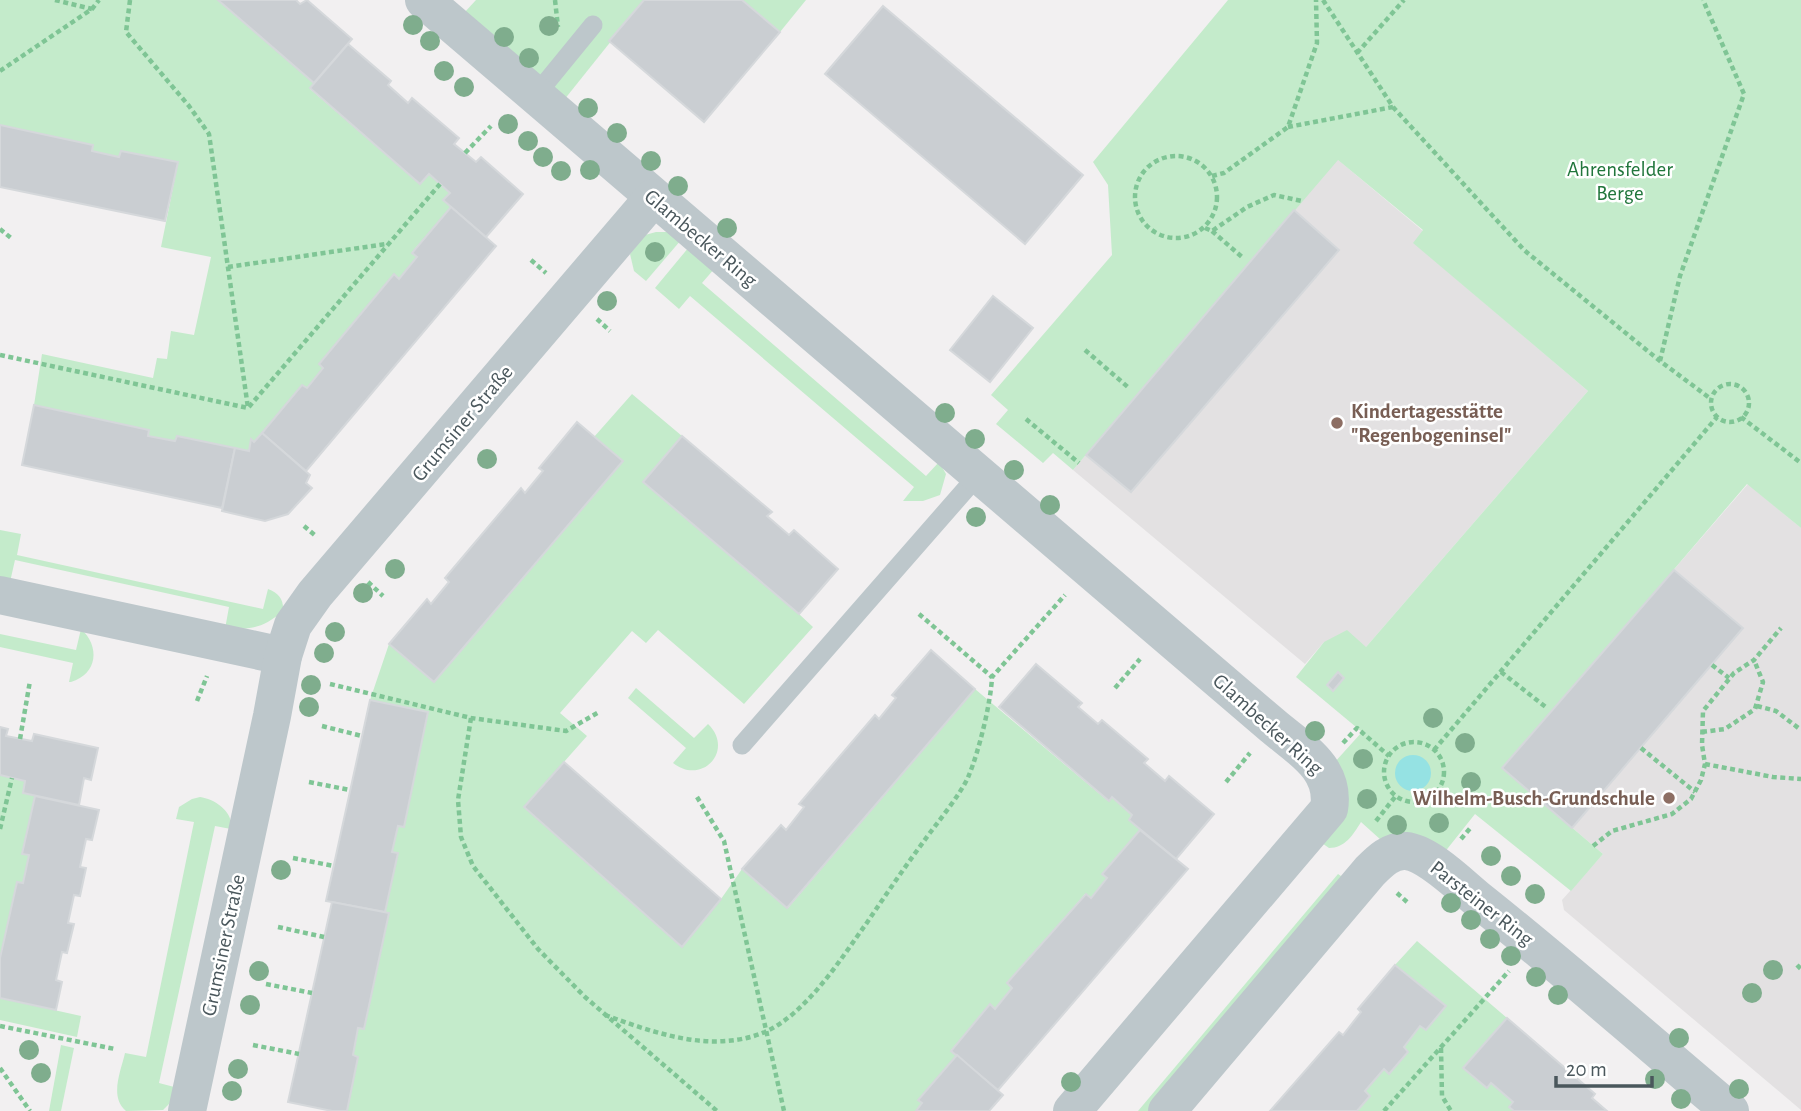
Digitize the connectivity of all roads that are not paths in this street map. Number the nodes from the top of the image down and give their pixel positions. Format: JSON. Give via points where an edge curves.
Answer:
{"nodes":[{"id":1,"x":424,"y":0,"type":"edge"},
{"id":2,"x":593,"y":25,"type":"dead end"},
{"id":3,"x":535,"y":96,"type":"junction"},
{"id":4,"x":676,"y":208,"type":"junction"},
{"id":5,"x":979,"y":474,"type":"junction"},
{"id":6,"x":0,"y":595,"type":"edge"},
{"id":7,"x":283,"y":656,"type":"junction"},
{"id":8,"x":742,"y":744,"type":"dead end"},
{"id":9,"x":187,"y":1111,"type":"edge"},
{"id":10,"x":1072,"y":1111,"type":"edge"},
{"id":11,"x":1167,"y":1111,"type":"edge"},
{"id":12,"x":1730,"y":1111,"type":"edge"}],
"edges":[{"from":1,"to":3,"type":"street","name":"Glambecker Ring"},
{"from":2,"to":3,"type":"lane"},
{"from":3,"to":4,"type":"street","name":"Glambecker Ring"},
{"from":4,"to":5,"type":"street","name":"Glambecker Ring"},
{"from":4,"to":7,"type":"street","name":"Grumsiner Straße","via":[[315,594],[293,625]]},
{"from":5,"to":8,"type":"lane"},
{"from":5,"to":10,"type":"street","name":"Glambecker Ring","via":[[1320,768],[1328,777],[1331,796],[1321,818]]},
{"from":6,"to":7,"type":"street"},
{"from":7,"to":9,"type":"street","name":"Grumsiner Straße"},
{"from":11,"to":12,"type":"street","name":"Parsteiner Ring","via":[[1370,871],[1385,857],[1406,851],[1421,855],[1524,936]]}]}
